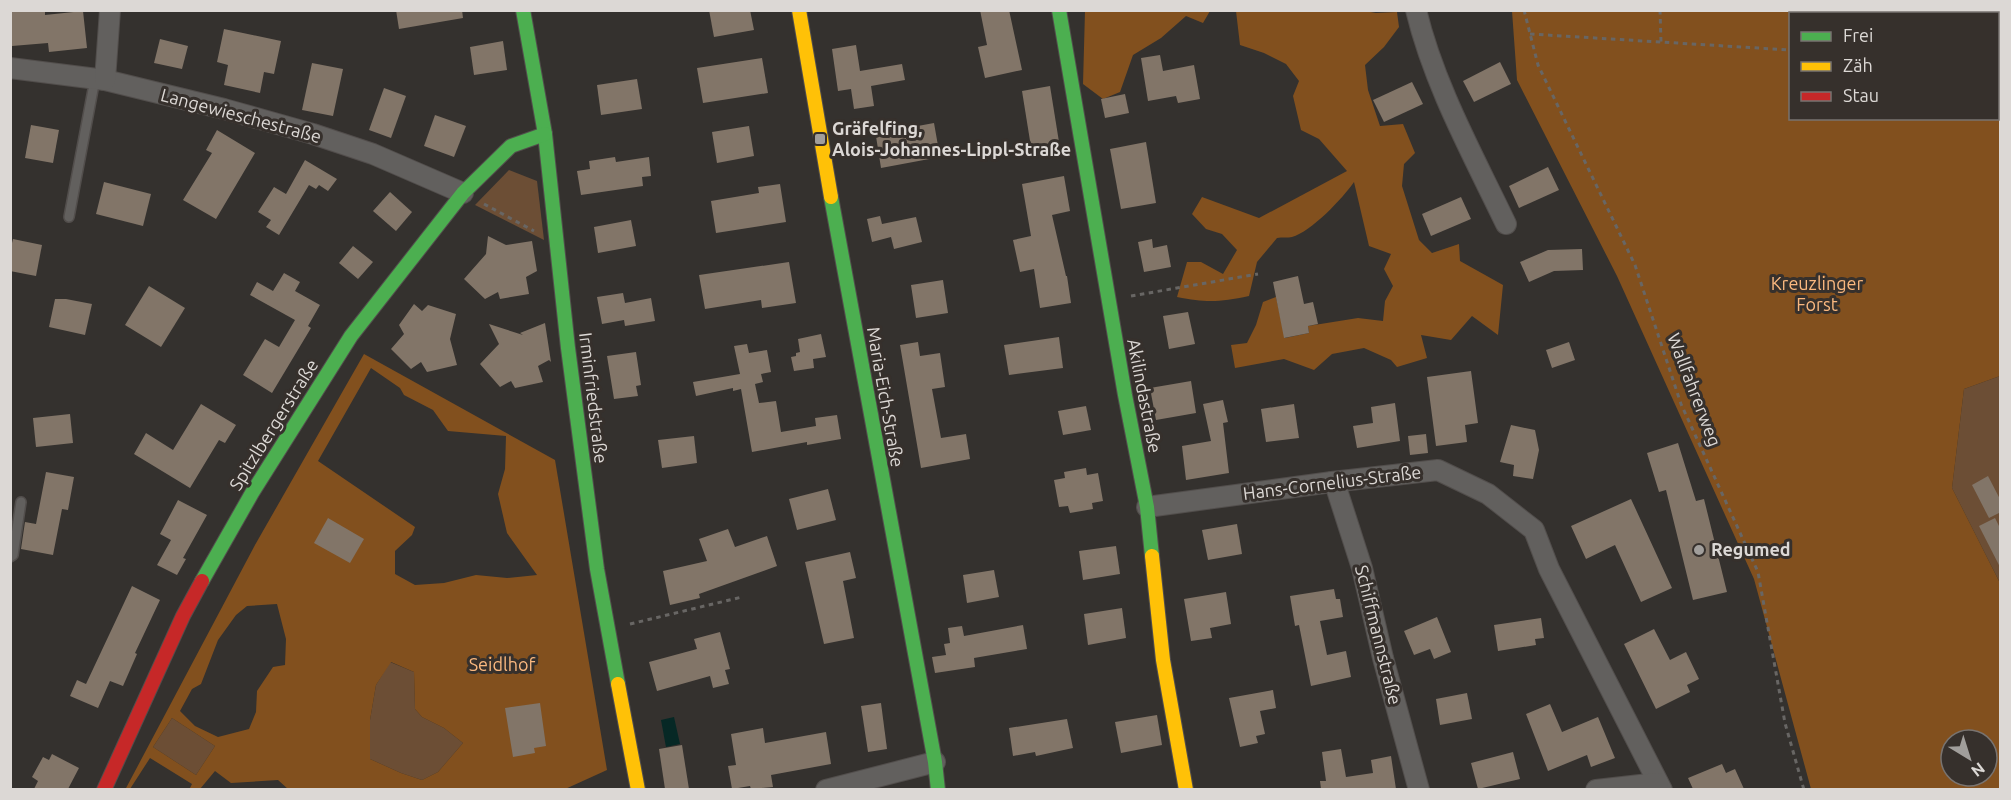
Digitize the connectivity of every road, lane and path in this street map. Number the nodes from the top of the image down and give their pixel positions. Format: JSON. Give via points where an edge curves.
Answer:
{"nodes":[{"id":1,"x":110,"y":10,"type":"edge"},
{"id":2,"x":523,"y":10,"type":"edge"},
{"id":3,"x":799,"y":10,"type":"edge"},
{"id":4,"x":1059,"y":10,"type":"edge"},
{"id":5,"x":1416,"y":10,"type":"edge"},
{"id":6,"x":1524,"y":10,"type":"edge"},
{"id":7,"x":1660,"y":10,"type":"edge"},
{"id":8,"x":1530,"y":34,"type":"junction"},
{"id":9,"x":1661,"y":42,"type":"junction"},
{"id":10,"x":1789,"y":50,"type":"edge"},
{"id":11,"x":10,"y":68,"type":"edge"},
{"id":12,"x":100,"y":80,"type":"junction"},
{"id":13,"x":545,"y":134,"type":"junction"},
{"id":14,"x":463,"y":193,"type":"junction"},
{"id":15,"x":69,"y":217,"type":"dead end"},
{"id":16,"x":1506,"y":224,"type":"dead end"},
{"id":17,"x":557,"y":243,"type":"junction"},
{"id":18,"x":1258,"y":274,"type":"dead end"},
{"id":19,"x":1108,"y":300,"type":"junction"},
{"id":20,"x":1332,"y":482,"type":"junction"},
{"id":21,"x":21,"y":502,"type":"dead end"},
{"id":22,"x":1147,"y":507,"type":"junction"},
{"id":23,"x":10,"y":557,"type":"edge"},
{"id":24,"x":742,"y":597,"type":"dead end"},
{"id":25,"x":609,"y":629,"type":"junction"},
{"id":26,"x":934,"y":762,"type":"junction"},
{"id":27,"x":1660,"y":786,"type":"edge"},
{"id":28,"x":104,"y":789,"type":"edge"},
{"id":29,"x":638,"y":789,"type":"edge"},
{"id":30,"x":826,"y":789,"type":"edge"},
{"id":31,"x":938,"y":789,"type":"edge"},
{"id":32,"x":1186,"y":789,"type":"edge"},
{"id":33,"x":1419,"y":789,"type":"edge"},
{"id":34,"x":1596,"y":789,"type":"edge"},
{"id":35,"x":1804,"y":789,"type":"edge"}],
"edges":[{"from":1,"to":12,"type":"street"},
{"from":2,"to":13,"type":"street","name":"Irminfriedstraße"},
{"from":3,"to":26,"type":"street","name":"Maria-Eich-Straße"},
{"from":4,"to":19,"type":"street","name":"Akilindastraße"},
{"from":5,"to":16,"type":"street","via":[[1445,92]]},
{"from":6,"to":8,"type":"path","name":"Wallfahrerweg"},
{"from":7,"to":9,"type":"path"},
{"from":8,"to":9,"type":"path"},
{"from":8,"to":35,"type":"path","name":"Wallfahrerweg","via":[[1538,65],[1635,265],[1681,404],[1758,572],[1785,723]]},
{"from":9,"to":10,"type":"path"},
{"from":11,"to":12,"type":"street","name":"Langewieschestraße"},
{"from":12,"to":14,"type":"street","name":"Langewieschestraße","via":[[314,134],[373,154]]},
{"from":12,"to":15,"type":"lane"},
{"from":13,"to":14,"type":"street","name":"Spitzlbergerstraße","via":[[511,146]]},
{"from":13,"to":17,"type":"street","name":"Irminfriedstraße"},
{"from":14,"to":17,"type":"path"},
{"from":14,"to":28,"type":"street","name":"Spitzlbergerstraße","via":[[351,336],[252,493],[183,616]]},
{"from":17,"to":25,"type":"street","name":"Irminfriedstraße","via":[[597,569]]},
{"from":18,"to":19,"type":"path"},
{"from":19,"to":22,"type":"street","name":"Akilindastraße"},
{"from":20,"to":22,"type":"street","name":"Hans-Cornelius-Straße"},
{"from":20,"to":27,"type":"street","name":"Hans-Cornelius-Straße","via":[[1438,470],[1488,494],[1534,530],[1549,569]]},
{"from":20,"to":33,"type":"street","name":"Schiffmannstraße","via":[[1362,568]]},
{"from":21,"to":23,"type":"lane"},
{"from":22,"to":32,"type":"street","name":"Akilindastraße","via":[[1163,660]]},
{"from":24,"to":25,"type":"path"},
{"from":25,"to":29,"type":"street","name":"Irminfriedstraße"},
{"from":26,"to":30,"type":"street"},
{"from":26,"to":31,"type":"street","name":"Maria-Eich-Straße"},
{"from":27,"to":34,"type":"street"}]}
